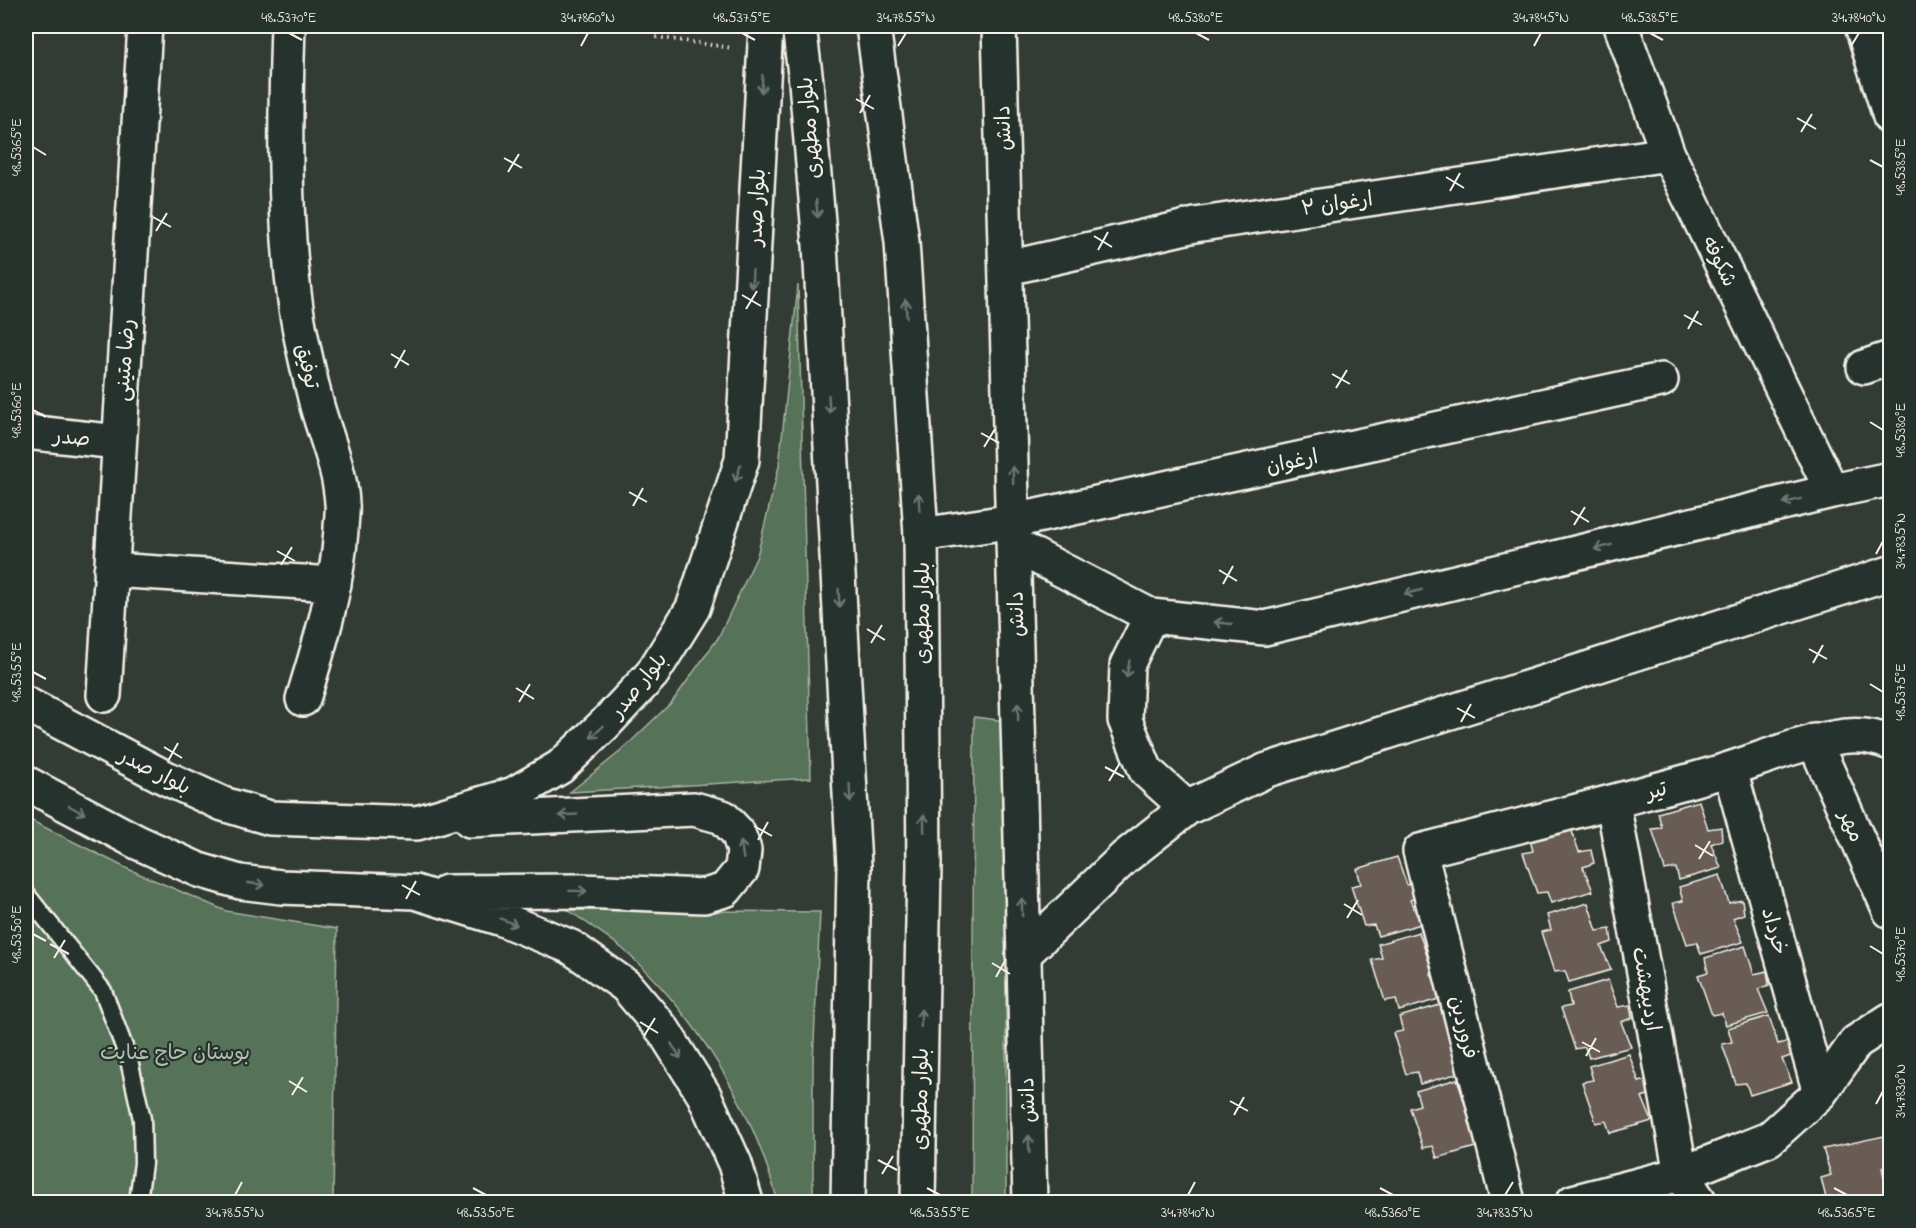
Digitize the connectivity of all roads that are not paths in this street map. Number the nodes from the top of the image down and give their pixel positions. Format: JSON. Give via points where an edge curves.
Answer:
{"nodes":[{"id":1,"x":145,"y":26,"type":"edge"},
{"id":2,"x":288,"y":26,"type":"edge"},
{"id":3,"x":798,"y":26,"type":"edge"},
{"id":4,"x":873,"y":26,"type":"edge"},
{"id":5,"x":999,"y":26,"type":"edge"},
{"id":6,"x":1621,"y":26,"type":"edge"},
{"id":7,"x":1862,"y":26,"type":"edge"},
{"id":8,"x":765,"y":39,"type":"edge"},
{"id":9,"x":1890,"y":117,"type":"edge"},
{"id":10,"x":1668,"y":154,"type":"junction"},
{"id":11,"x":1008,"y":268,"type":"junction"},
{"id":12,"x":1661,"y":380,"type":"dead end"},
{"id":13,"x":26,"y":432,"type":"edge"},
{"id":14,"x":118,"y":442,"type":"junction"},
{"id":15,"x":1890,"y":479,"type":"edge"},
{"id":16,"x":1832,"y":491,"type":"junction"},
{"id":17,"x":1014,"y":533,"type":"junction"},
{"id":18,"x":921,"y":535,"type":"junction"},
{"id":19,"x":111,"y":570,"type":"junction"},
{"id":20,"x":1890,"y":573,"type":"edge"},
{"id":21,"x":334,"y":584,"type":"junction"},
{"id":22,"x":1151,"y":616,"type":"junction"},
{"id":23,"x":104,"y":695,"type":"dead end"},
{"id":24,"x":303,"y":699,"type":"dead end"},
{"id":25,"x":26,"y":704,"type":"edge"},
{"id":26,"x":1815,"y":741,"type":"junction"},
{"id":27,"x":1890,"y":743,"type":"edge"},
{"id":28,"x":1730,"y":770,"type":"junction"},
{"id":29,"x":26,"y":783,"type":"edge"},
{"id":30,"x":1612,"y":803,"type":"junction"},
{"id":31,"x":1186,"y":808,"type":"junction"},
{"id":32,"x":417,"y":823,"type":"junction"},
{"id":33,"x":1420,"y":851,"type":"joint"},
{"id":34,"x":415,"y":892,"type":"junction"},
{"id":35,"x":26,"y":894,"type":"edge"},
{"id":36,"x":1890,"y":911,"type":"edge"},
{"id":37,"x":1023,"y":955,"type":"junction"},
{"id":38,"x":1890,"y":1020,"type":"edge"},
{"id":39,"x":1820,"y":1093,"type":"junction"},
{"id":40,"x":1681,"y":1174,"type":"junction"},
{"id":41,"x":138,"y":1203,"type":"edge"},
{"id":42,"x":746,"y":1203,"type":"edge"},
{"id":43,"x":848,"y":1203,"type":"edge"},
{"id":44,"x":918,"y":1203,"type":"edge"},
{"id":45,"x":1030,"y":1203,"type":"edge"},
{"id":46,"x":1508,"y":1203,"type":"edge"},
{"id":47,"x":1574,"y":1203,"type":"edge"},
{"id":48,"x":1700,"y":1203,"type":"edge"}],
"edges":[{"from":1,"to":14,"type":"main road","name":"رضا متینی"},
{"from":2,"to":21,"type":"main road","name":"توفیق","via":[[287,205],[291,261],[306,358],[342,504]]},
{"from":3,"to":43,"type":"main road","name":"بلوار مطهری","one_way":true,"via":[[820,245],[854,866]]},
{"from":18,"to":4,"type":"main road","name":"بلوار مطهری","one_way":true,"via":[[902,242]]},
{"from":5,"to":11,"type":"main road","name":"دانش"},
{"from":6,"to":10,"type":"main road","name":"شکوفه"},
{"from":7,"to":9,"type":"main road"},
{"from":8,"to":32,"type":"main road","name":"بلوار صدر","one_way":true,"via":[[742,460],[693,608],[652,674],[560,767],[514,794]]},
{"from":10,"to":11,"type":"main road","name":"ارغوان ۲","via":[[1195,225]]},
{"from":10,"to":16,"type":"main road","name":"شکوفه"},
{"from":17,"to":11,"type":"main road","name":"دانش","one_way":true},
{"from":12,"to":17,"type":"main road","name":"ارغوان"},
{"from":13,"to":14,"type":"main road","name":"صدر"},
{"from":14,"to":19,"type":"main road","name":"رضا متینی"},
{"from":15,"to":16,"type":"main road"},
{"from":16,"to":22,"type":"main road","one_way":true,"via":[[1265,628]]},
{"from":17,"to":18,"type":"main road","name":"ارغوان"},
{"from":17,"to":22,"type":"main road"},
{"from":37,"to":17,"type":"main road","name":"دانش","one_way":true},
{"from":44,"to":18,"type":"main road","name":"بلوار مطهری","one_way":true,"via":[[924,865]]},
{"from":19,"to":21,"type":"main road"},
{"from":19,"to":23,"type":"main road","name":"رضا متینی"},
{"from":20,"to":31,"type":"main road","via":[[1267,770]]},
{"from":21,"to":24,"type":"main road","name":"توفیق"},
{"from":22,"to":31,"type":"main road","one_way":true,"via":[[1127,665],[1125,720],[1146,771]]},
{"from":25,"to":32,"type":"main road","name":"بلوار صدر","via":[[165,778],[223,804],[270,818]]},
{"from":26,"to":27,"type":"main road","name":"تیر","via":[[1858,735]]},
{"from":26,"to":28,"type":"main road","name":"تیر"},
{"from":26,"to":36,"type":"main road","name":"مهر"},
{"from":28,"to":30,"type":"main road","name":"تیر"},
{"from":28,"to":39,"type":"main road","name":"خرداد"},
{"from":29,"to":34,"type":"main road","one_way":true,"via":[[136,842],[230,879],[281,887]]},
{"from":30,"to":33,"type":"main road","name":"تیر"},
{"from":30,"to":40,"type":"main road","name":"اردیبهشت"},
{"from":31,"to":37,"type":"main road","via":[[1125,858]]},
{"from":34,"to":32,"type":"main road","one_way":true,"via":[[581,891],[704,896],[726,890],[742,869],[744,850],[738,833],[723,817],[694,809]]},
{"from":33,"to":46,"type":"main road","name":"فروردین"},
{"from":34,"to":42,"type":"main road","one_way":true,"via":[[502,919],[571,947],[626,986],[664,1031],[704,1095],[735,1164]]},
{"from":35,"to":41,"type":"lane","via":[[103,991],[125,1050],[142,1119],[143,1163]]},
{"from":45,"to":37,"type":"main road","name":"دانش","one_way":true},
{"from":38,"to":39,"type":"main road","via":[[1856,1042]]},
{"from":39,"to":40,"type":"main road","via":[[1769,1139]]},
{"from":40,"to":47,"type":"main road"},
{"from":40,"to":48,"type":"main road"}]}
